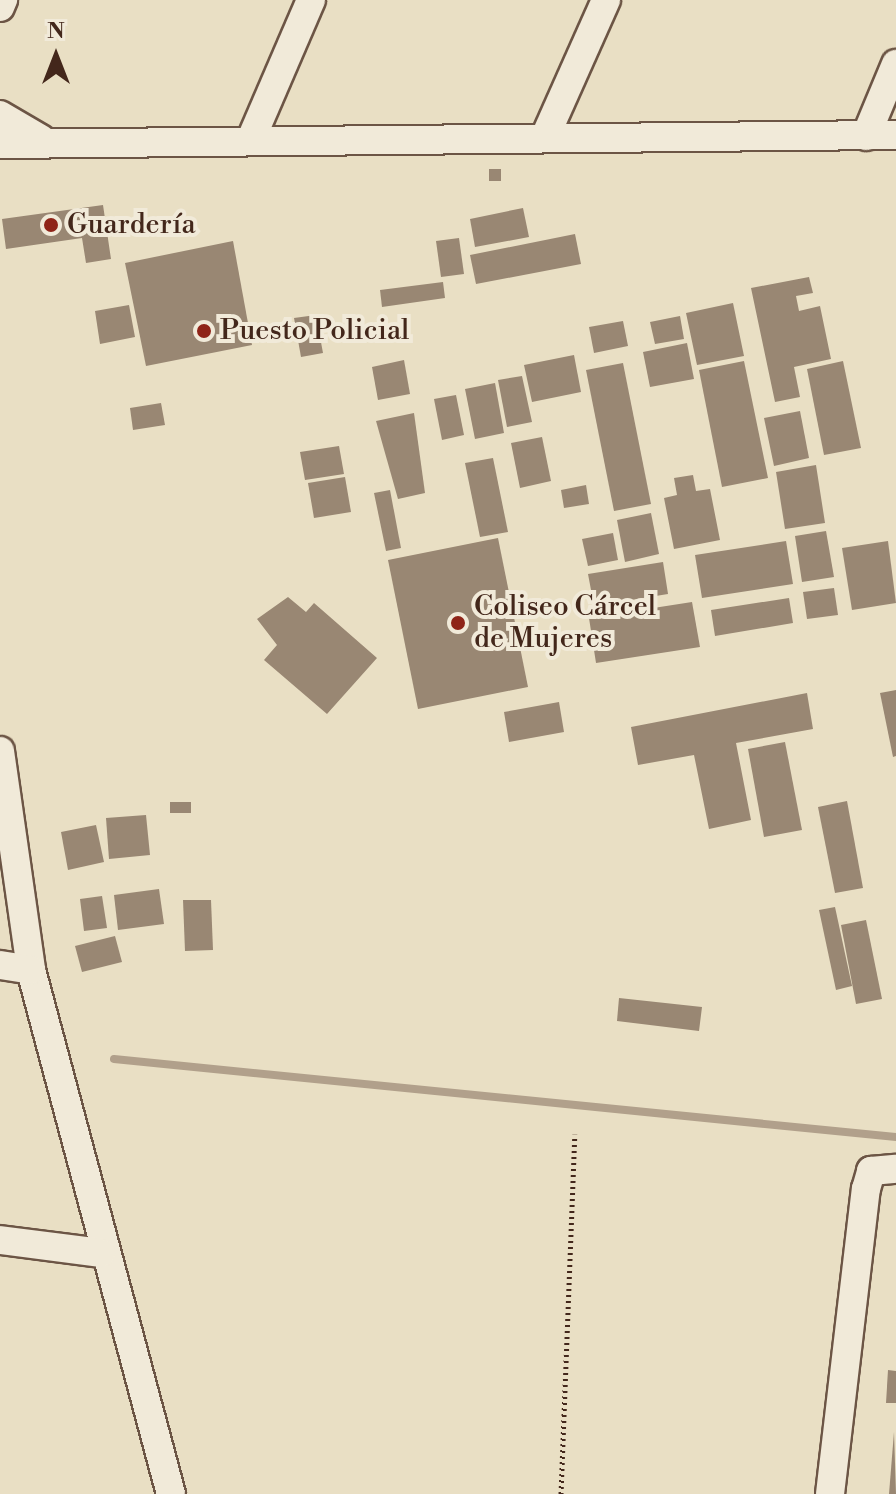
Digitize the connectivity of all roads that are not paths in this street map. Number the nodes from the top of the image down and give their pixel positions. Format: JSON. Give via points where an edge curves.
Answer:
{"nodes":[{"id":1,"x":3,"y":0,"type":"edge"},
{"id":2,"x":311,"y":0,"type":"edge"},
{"id":3,"x":606,"y":0,"type":"edge"},
{"id":4,"x":0,"y":7,"type":"edge"},
{"id":5,"x":896,"y":64,"type":"edge"},
{"id":6,"x":0,"y":115,"type":"edge"},
{"id":7,"x":896,"y":135,"type":"edge"},
{"id":8,"x":866,"y":136,"type":"junction"},
{"id":9,"x":252,"y":137,"type":"junction"},
{"id":10,"x":545,"y":137,"type":"junction"},
{"id":11,"x":41,"y":139,"type":"junction"},
{"id":12,"x":0,"y":144,"type":"edge"},
{"id":13,"x":0,"y":751,"type":"edge"},
{"id":14,"x":0,"y":965,"type":"edge"},
{"id":15,"x":31,"y":970,"type":"junction"},
{"id":16,"x":896,"y":1169,"type":"edge"},
{"id":17,"x":0,"y":1240,"type":"edge"},
{"id":18,"x":101,"y":1253,"type":"junction"},
{"id":19,"x":171,"y":1494,"type":"edge"},
{"id":20,"x":830,"y":1494,"type":"edge"}],
"edges":[{"from":1,"to":4,"type":"street"},
{"from":2,"to":9,"type":"street"},
{"from":3,"to":10,"type":"street"},
{"from":5,"to":8,"type":"street"},
{"from":6,"to":11,"type":"street"},
{"from":7,"to":8,"type":"street"},
{"from":8,"to":10,"type":"street"},
{"from":9,"to":10,"type":"street"},
{"from":9,"to":11,"type":"street"},
{"from":11,"to":12,"type":"street"},
{"from":13,"to":15,"type":"street"},
{"from":14,"to":15,"type":"street"},
{"from":15,"to":18,"type":"street"},
{"from":16,"to":20,"type":"street","via":[[871,1171],[866,1189]]},
{"from":17,"to":18,"type":"street"},
{"from":18,"to":19,"type":"street"}]}
